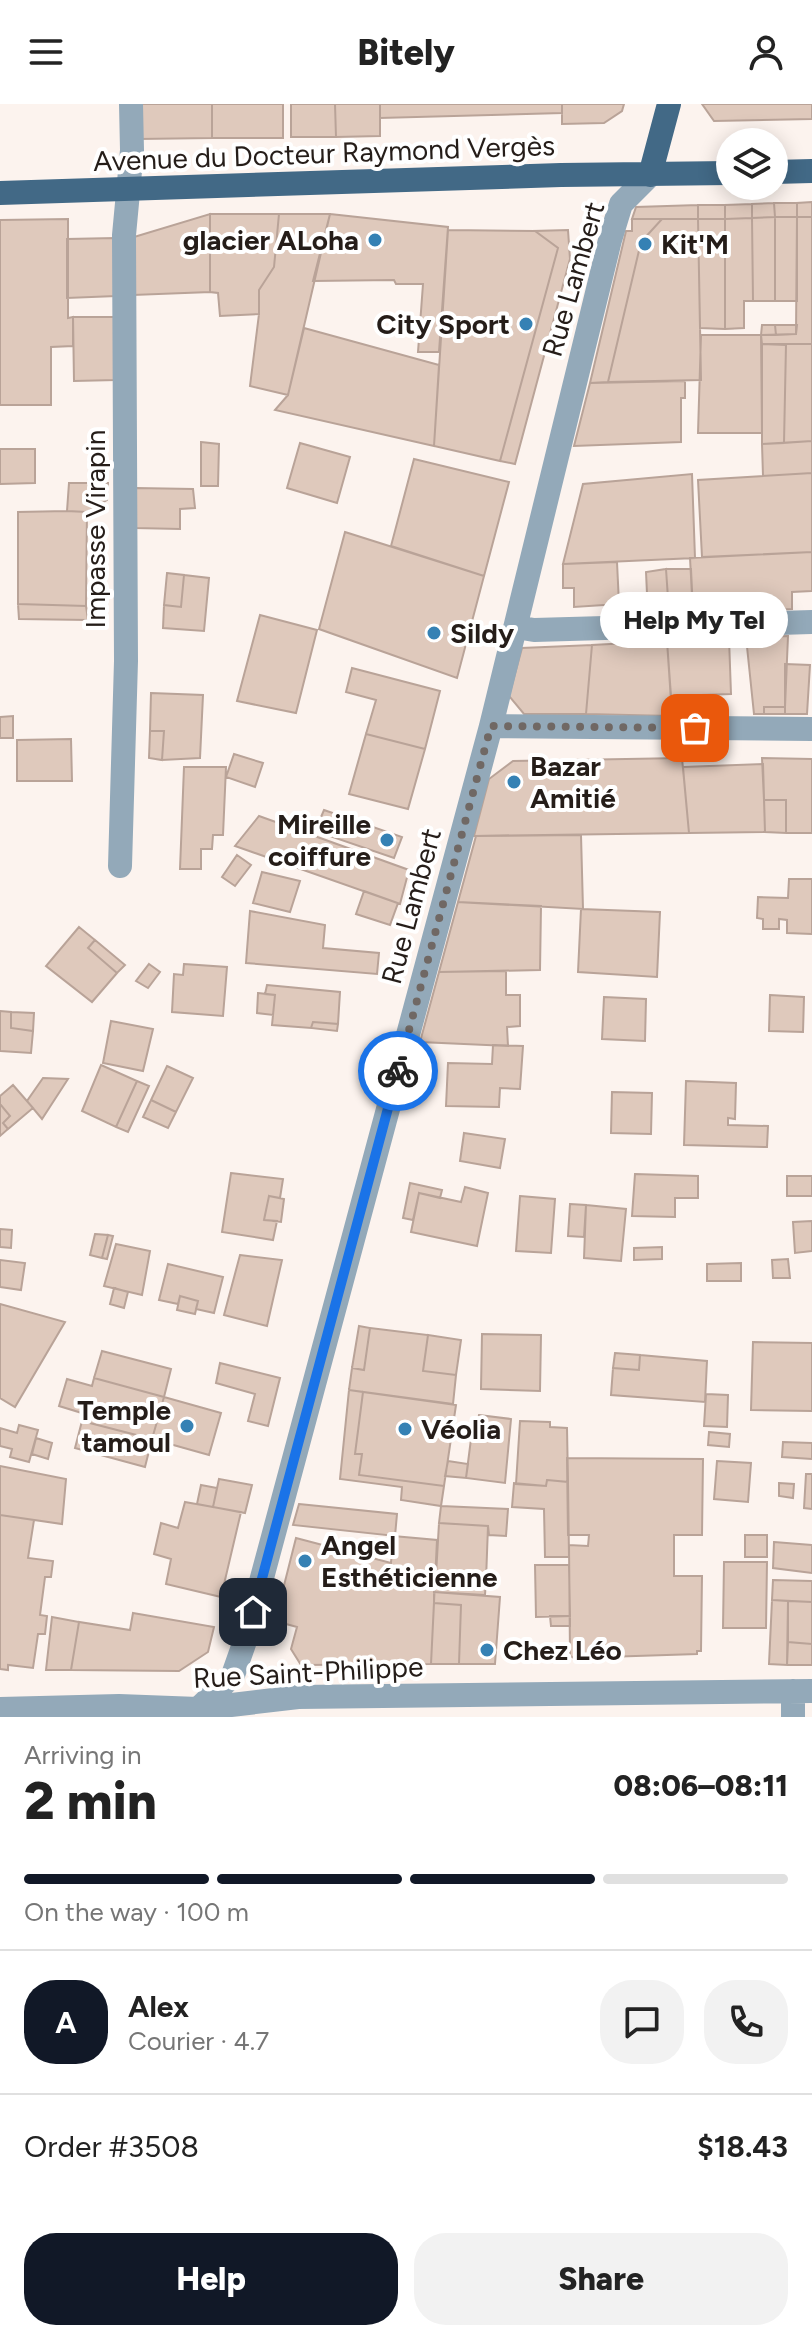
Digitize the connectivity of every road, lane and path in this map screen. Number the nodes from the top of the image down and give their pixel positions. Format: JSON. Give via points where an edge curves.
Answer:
{"nodes":[{"id":1,"x":131,"y":104,"type":"edge"},
{"id":2,"x":669,"y":104,"type":"edge"},
{"id":3,"x":812,"y":171,"type":"edge"},
{"id":4,"x":788,"y":172,"type":"edge"},
{"id":5,"x":716,"y":173,"type":"edge"},
{"id":6,"x":650,"y":175,"type":"junction"},
{"id":7,"x":128,"y":191,"type":"junction"},
{"id":8,"x":0,"y":193,"type":"edge"},
{"id":9,"x":812,"y":622,"type":"edge"},
{"id":10,"x":516,"y":627,"type":"junction"},
{"id":11,"x":491,"y":726,"type":"junction"},
{"id":12,"x":812,"y":729,"type":"edge"},
{"id":13,"x":120,"y":866,"type":"dead end"},
{"id":14,"x":802,"y":1691,"type":"edge"},
{"id":15,"x":0,"y":1709,"type":"edge"},
{"id":16,"x":196,"y":1713,"type":"edge"},
{"id":17,"x":793,"y":1717,"type":"edge"}],
"edges":[{"from":1,"to":7,"type":"street","name":"Impasse Virapin"},
{"from":2,"to":6,"type":"main road"},
{"from":3,"to":4,"type":"main road"},
{"from":5,"to":6,"type":"main road","name":"Avenue du Docteur Raymond Vergès"},
{"from":6,"to":7,"type":"main road","name":"Avenue du Docteur Raymond Vergès"},
{"from":6,"to":10,"type":"street","name":"Rue Lambert","via":[[621,204],[610,240]]},
{"from":7,"to":8,"type":"main road","name":"Avenue du Docteur Raymond Vergès"},
{"from":7,"to":13,"type":"street","name":"Impasse Virapin"},
{"from":9,"to":10,"type":"street"},
{"from":10,"to":11,"type":"street","name":"Rue Lambert"},
{"from":11,"to":12,"type":"street"},
{"from":11,"to":16,"type":"street","name":"Rue Lambert","via":[[245,1641],[233,1675]]},
{"from":14,"to":16,"type":"street","name":"Rue Saint-Philippe","via":[[298,1697]]},
{"from":14,"to":17,"type":"street"},
{"from":15,"to":16,"type":"street","name":"Rue Saint-Philippe","via":[[119,1706]]}]}
